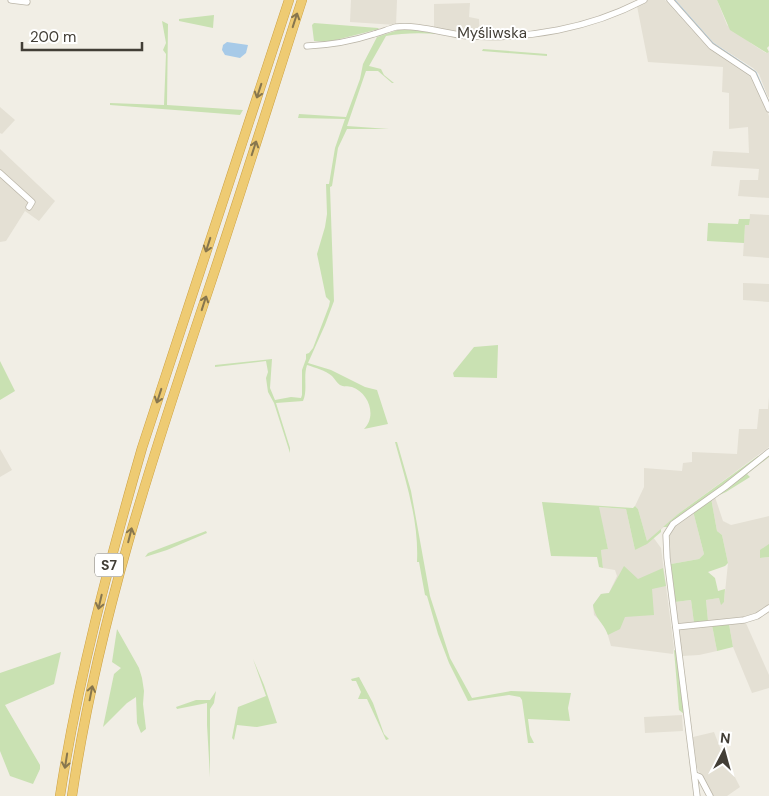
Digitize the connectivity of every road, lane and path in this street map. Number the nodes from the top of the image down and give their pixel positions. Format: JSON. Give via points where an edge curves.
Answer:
{"nodes":[{"id":1,"x":11,"y":0,"type":"edge"},
{"id":2,"x":289,"y":0,"type":"edge"},
{"id":3,"x":302,"y":0,"type":"edge"},
{"id":4,"x":644,"y":0,"type":"edge"},
{"id":5,"x":670,"y":0,"type":"edge"},
{"id":6,"x":27,"y":2,"type":"dead end"},
{"id":7,"x":307,"y":46,"type":"dead end"},
{"id":8,"x":769,"y":109,"type":"edge"},
{"id":9,"x":0,"y":173,"type":"edge"},
{"id":10,"x":29,"y":206,"type":"dead end"},
{"id":11,"x":769,"y":452,"type":"edge"},
{"id":12,"x":769,"y":608,"type":"edge"},
{"id":13,"x":676,"y":627,"type":"junction"},
{"id":14,"x":694,"y":775,"type":"junction"},
{"id":15,"x":73,"y":793,"type":"edge"},
{"id":16,"x":60,"y":796,"type":"edge"},
{"id":17,"x":697,"y":796,"type":"edge"},
{"id":18,"x":710,"y":796,"type":"edge"}],
"edges":[{"from":1,"to":6,"type":"street"},
{"from":2,"to":16,"type":"highway","number":"S7","one_way":true,"via":[[145,439],[106,574],[82,674]]},
{"from":15,"to":3,"type":"highway","number":"S7","one_way":true,"via":[[94,674],[133,525]]},
{"from":4,"to":7,"type":"street","name":"Myśliwska","via":[[596,21],[524,34],[467,36],[397,27],[327,46]]},
{"from":5,"to":8,"type":"street","via":[[711,46],[753,74]]},
{"from":9,"to":10,"type":"street","via":[[32,202]]},
{"from":11,"to":13,"type":"street","via":[[673,524],[666,534]]},
{"from":12,"to":13,"type":"street","via":[[744,620]]},
{"from":13,"to":14,"type":"street"},
{"from":14,"to":17,"type":"street"},
{"from":14,"to":18,"type":"street","via":[[700,777]]}]}
